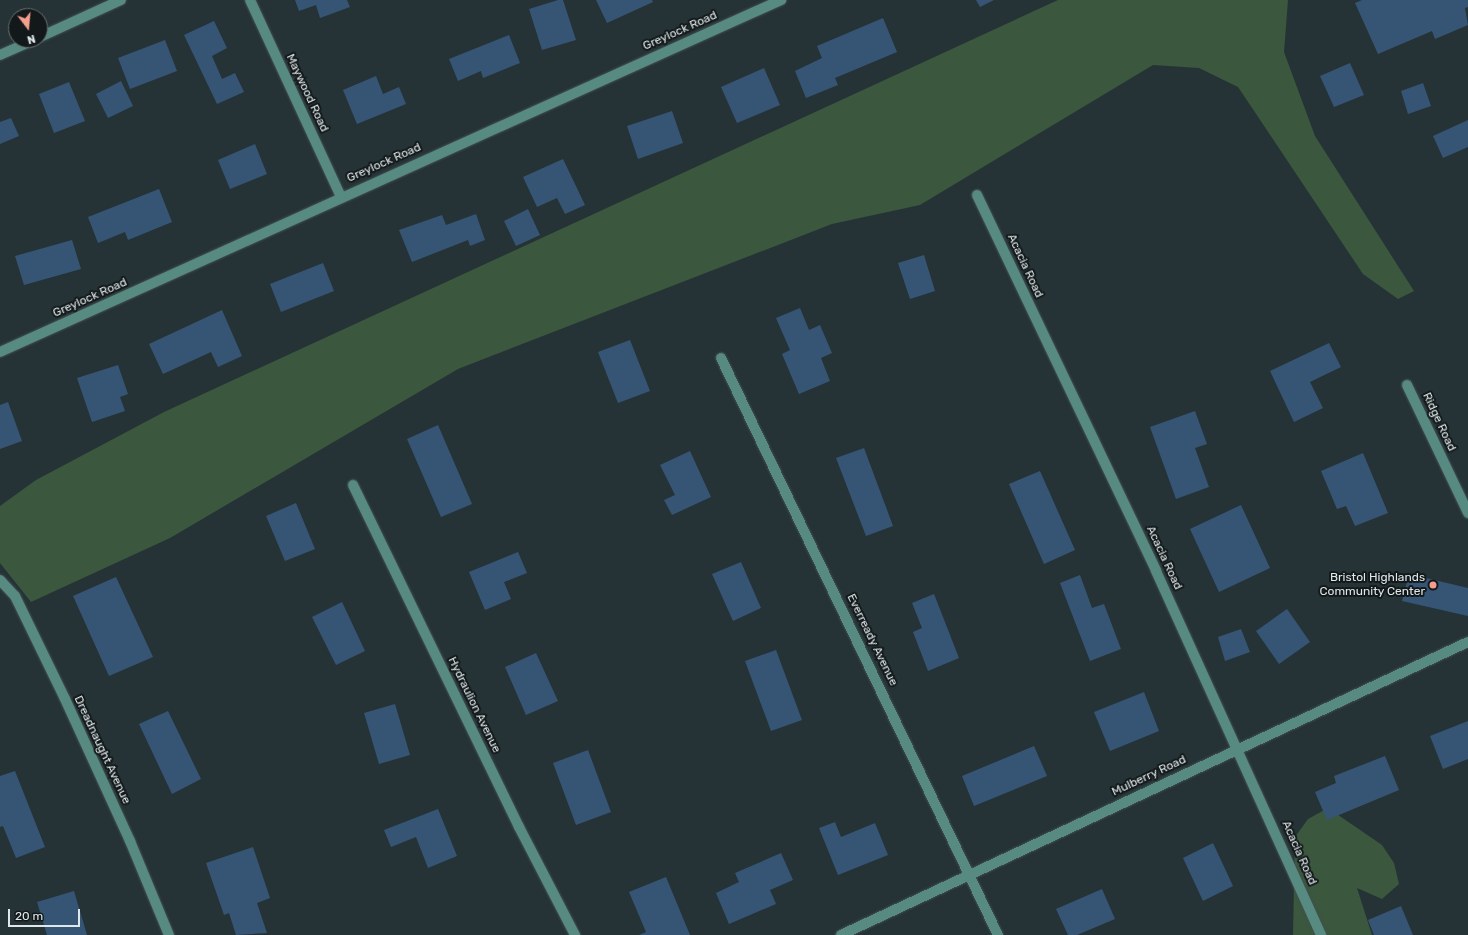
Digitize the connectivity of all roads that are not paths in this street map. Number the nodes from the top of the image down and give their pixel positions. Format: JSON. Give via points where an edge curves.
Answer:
{"nodes":[{"id":1,"x":121,"y":0,"type":"edge"},
{"id":2,"x":250,"y":0,"type":"edge"},
{"id":3,"x":781,"y":0,"type":"edge"},
{"id":4,"x":48,"y":33,"type":"edge"},
{"id":5,"x":16,"y":48,"type":"edge"},
{"id":6,"x":0,"y":55,"type":"edge"},
{"id":7,"x":978,"y":196,"type":"dead end"},
{"id":8,"x":340,"y":197,"type":"junction"},
{"id":9,"x":0,"y":352,"type":"edge"},
{"id":10,"x":721,"y":358,"type":"dead end"},
{"id":11,"x":1407,"y":385,"type":"dead end"},
{"id":12,"x":353,"y":485,"type":"dead end"},
{"id":13,"x":1468,"y":513,"type":"edge"},
{"id":14,"x":2,"y":581,"type":"edge"},
{"id":15,"x":1468,"y":642,"type":"edge"},
{"id":16,"x":1238,"y":749,"type":"junction"},
{"id":17,"x":969,"y":875,"type":"junction"},
{"id":18,"x":169,"y":935,"type":"edge"},
{"id":19,"x":575,"y":935,"type":"edge"},
{"id":20,"x":841,"y":935,"type":"edge"},
{"id":21,"x":998,"y":935,"type":"edge"},
{"id":22,"x":1321,"y":935,"type":"edge"}],
"edges":[{"from":1,"to":4,"type":"street"},
{"from":2,"to":8,"type":"street","name":"Maywood Road"},
{"from":3,"to":8,"type":"street","name":"Greylock Road"},
{"from":5,"to":6,"type":"street"},
{"from":7,"to":16,"type":"street","name":"Acacia Road"},
{"from":8,"to":9,"type":"street","name":"Greylock Road"},
{"from":10,"to":17,"type":"street","name":"Everready Avenue"},
{"from":11,"to":13,"type":"street","name":"Ridge Road"},
{"from":12,"to":19,"type":"street","name":"Hydraulion Avenue","via":[[515,820]]},
{"from":14,"to":18,"type":"street","name":"Dreadnaught Avenue","via":[[15,596],[65,699],[130,841]]},
{"from":15,"to":16,"type":"street","name":"Mulberry Road"},
{"from":16,"to":17,"type":"street","name":"Mulberry Road"},
{"from":16,"to":22,"type":"street","name":"Acacia Road"},
{"from":17,"to":20,"type":"street","name":"Mulberry Road"},
{"from":17,"to":21,"type":"street","name":"Everready Avenue"}]}
